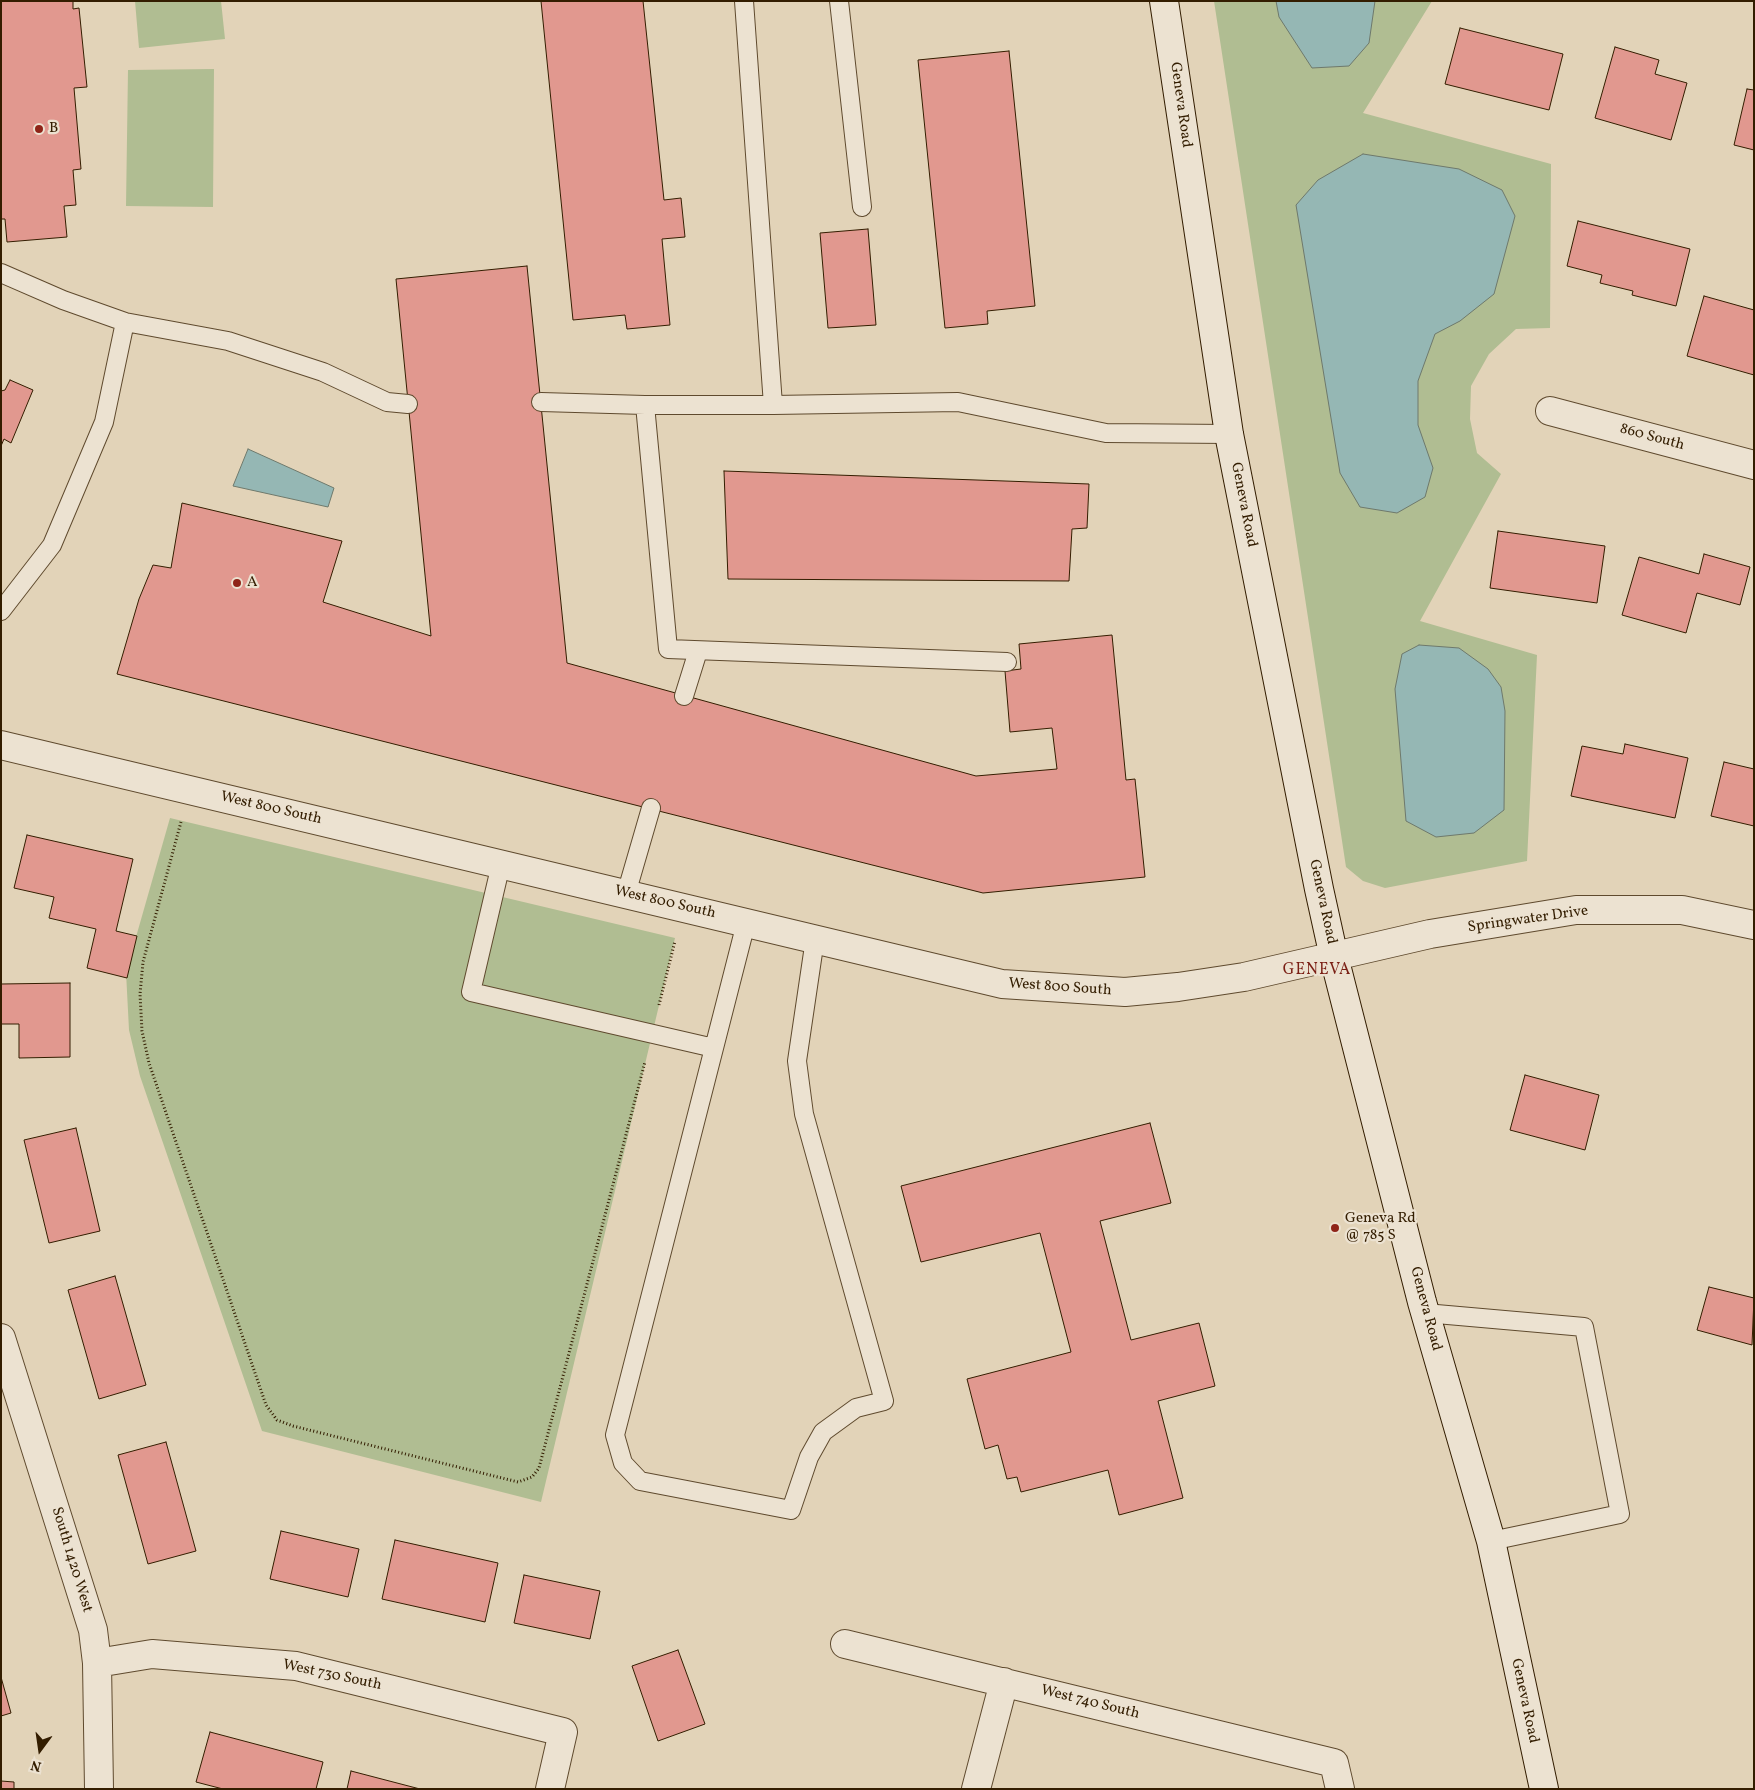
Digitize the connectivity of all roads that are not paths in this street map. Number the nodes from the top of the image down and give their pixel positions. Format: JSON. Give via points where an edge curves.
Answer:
{"nodes":[{"id":1,"x":744,"y":1,"type":"edge"},
{"id":2,"x":839,"y":1,"type":"edge"},
{"id":3,"x":1164,"y":1,"type":"edge"},
{"id":4,"x":862,"y":207,"type":"dead end"},
{"id":5,"x":1,"y":273,"type":"edge"},
{"id":6,"x":125,"y":322,"type":"junction"},
{"id":7,"x":541,"y":402,"type":"dead end"},
{"id":8,"x":408,"y":404,"type":"dead end"},
{"id":9,"x":773,"y":404,"type":"junction"},
{"id":10,"x":645,"y":405,"type":"junction"},
{"id":11,"x":1550,"y":411,"type":"dead end"},
{"id":12,"x":1229,"y":434,"type":"junction"},
{"id":13,"x":1754,"y":465,"type":"edge"},
{"id":14,"x":1,"y":611,"type":"edge"},
{"id":15,"x":698,"y":651,"type":"junction"},
{"id":16,"x":1007,"y":662,"type":"dead end"},
{"id":17,"x":684,"y":696,"type":"dead end"},
{"id":18,"x":1,"y":745,"type":"edge"},
{"id":19,"x":651,"y":808,"type":"dead end"},
{"id":20,"x":501,"y":864,"type":"junction"},
{"id":21,"x":626,"y":894,"type":"junction"},
{"id":22,"x":746,"y":923,"type":"junction"},
{"id":23,"x":1754,"y":925,"type":"edge"},
{"id":24,"x":815,"y":939,"type":"junction"},
{"id":25,"x":1334,"y":957,"type":"junction"},
{"id":26,"x":714,"y":1048,"type":"junction"},
{"id":27,"x":1425,"y":1313,"type":"junction"},
{"id":28,"x":1,"y":1338,"type":"edge"},
{"id":29,"x":1491,"y":1541,"type":"junction"},
{"id":30,"x":845,"y":1644,"type":"dead end"},
{"id":31,"x":97,"y":1663,"type":"junction"},
{"id":32,"x":1004,"y":1682,"type":"junction"},
{"id":33,"x":1337,"y":1776,"type":"edge"},
{"id":34,"x":99,"y":1789,"type":"edge"},
{"id":35,"x":550,"y":1789,"type":"edge"},
{"id":36,"x":976,"y":1789,"type":"edge"},
{"id":37,"x":1544,"y":1789,"type":"edge"}],
"edges":[{"from":1,"to":9,"type":"lane"},
{"from":2,"to":4,"type":"lane"},
{"from":3,"to":12,"type":"street","name":"Geneva Road"},
{"from":5,"to":6,"type":"lane"},
{"from":6,"to":8,"type":"lane","via":[[228,341],[323,372],[388,402]]},
{"from":6,"to":14,"type":"lane","via":[[104,422],[60,527],[52,545]]},
{"from":7,"to":10,"type":"lane"},
{"from":9,"to":10,"type":"lane"},
{"from":9,"to":12,"type":"lane","via":[[958,402],[1106,433]]},
{"from":10,"to":15,"type":"lane","via":[[668,649]]},
{"from":11,"to":13,"type":"street","name":"860 South"},
{"from":12,"to":25,"type":"street","name":"Geneva Road"},
{"from":15,"to":16,"type":"lane"},
{"from":15,"to":17,"type":"lane"},
{"from":18,"to":20,"type":"street","name":"West 800 South"},
{"from":19,"to":21,"type":"lane"},
{"from":20,"to":21,"type":"street","name":"West 800 South"},
{"from":20,"to":26,"type":"lane","via":[[471,992]]},
{"from":21,"to":22,"type":"street","name":"West 800 South"},
{"from":22,"to":24,"type":"street","name":"West 800 South"},
{"from":22,"to":26,"type":"lane"},
{"from":23,"to":25,"type":"street","name":"Springwater Drive","via":[[1682,910],[1576,910],[1430,934]]},
{"from":24,"to":25,"type":"street","name":"West 800 South","via":[[1002,984],[1125,992],[1244,977]]},
{"from":24,"to":26,"type":"lane","via":[[797,1061],[804,1114],[884,1401],[856,1408],[823,1432],[809,1457],[790,1510],[640,1481],[623,1462],[615,1435]]},
{"from":25,"to":27,"type":"street","name":"Geneva Road"},
{"from":27,"to":29,"type":"street","name":"Geneva Road"},
{"from":27,"to":29,"type":"lane","via":[[1584,1327],[1620,1514]]},
{"from":28,"to":31,"type":"street","name":"South 1420 West","via":[[93,1630]]},
{"from":29,"to":37,"type":"street","name":"Geneva Road"},
{"from":30,"to":32,"type":"street","name":"West 740 South"},
{"from":31,"to":34,"type":"street","name":"South 1420 West"},
{"from":31,"to":35,"type":"street","name":"West 730 South","via":[[152,1654],[296,1666],[563,1732]]},
{"from":32,"to":33,"type":"street","name":"West 740 South"},
{"from":32,"to":36,"type":"street"}]}
